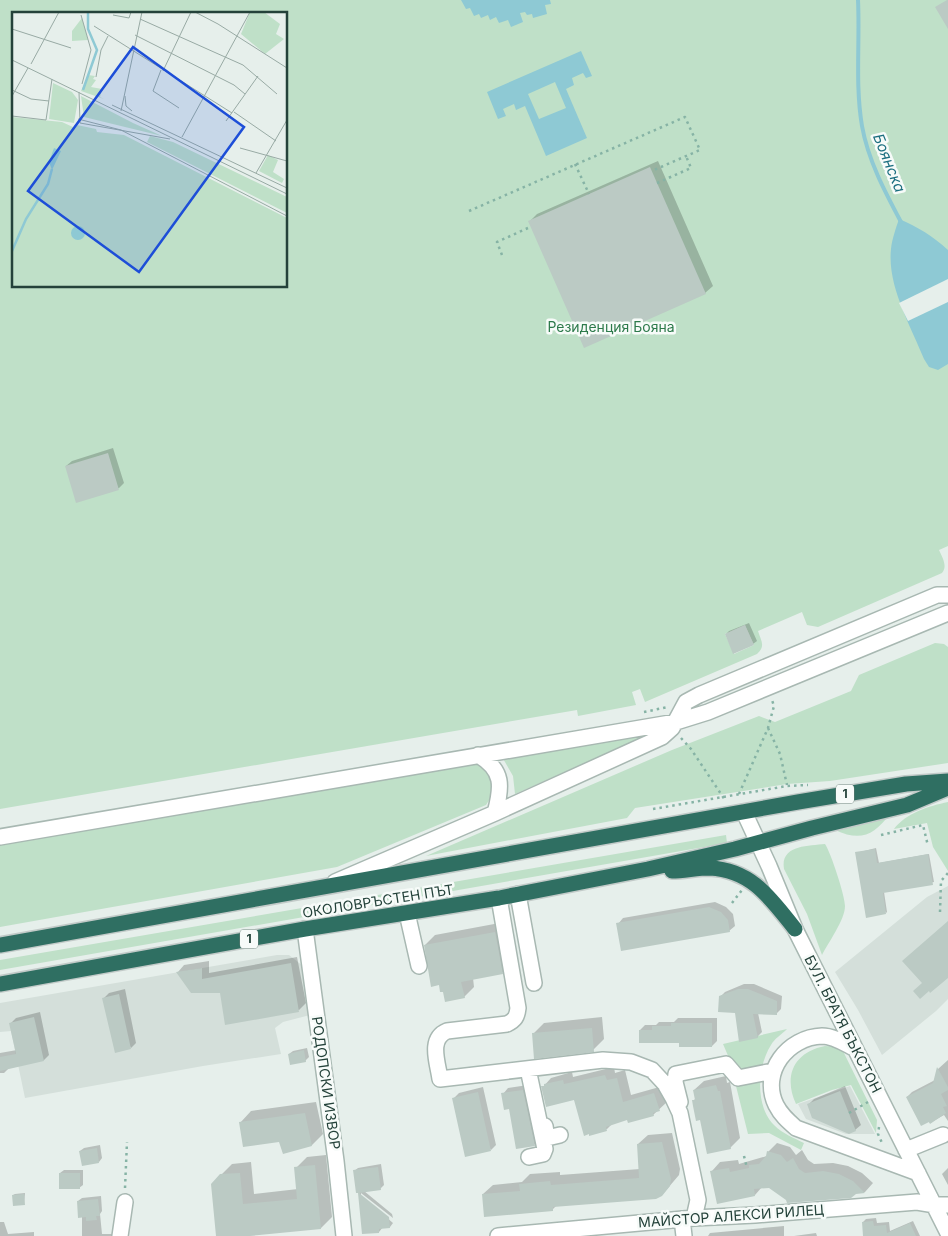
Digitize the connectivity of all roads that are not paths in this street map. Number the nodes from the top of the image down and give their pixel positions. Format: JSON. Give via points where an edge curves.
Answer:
{"nodes":[{"id":1,"x":948,"y":593,"type":"edge"},
{"id":2,"x":948,"y":613,"type":"edge"},
{"id":3,"x":849,"y":632,"type":"junction"},
{"id":4,"x":857,"y":650,"type":"junction"},
{"id":5,"x":674,"y":725,"type":"junction"},
{"id":6,"x":478,"y":755,"type":"junction"},
{"id":7,"x":948,"y":781,"type":"edge"},
{"id":8,"x":948,"y":788,"type":"edge"},
{"id":9,"x":744,"y":812,"type":"junction"},
{"id":10,"x":495,"y":813,"type":"junction"},
{"id":11,"x":0,"y":837,"type":"edge"},
{"id":12,"x":759,"y":843,"type":"junction"},
{"id":13,"x":648,"y":869,"type":"junction"},
{"id":14,"x":320,"y":888,"type":"junction"},
{"id":15,"x":518,"y":894,"type":"junction"},
{"id":16,"x":499,"y":898,"type":"junction"},
{"id":17,"x":406,"y":913,"type":"junction"},
{"id":18,"x":305,"y":929,"type":"junction"},
{"id":19,"x":795,"y":929,"type":"junction"},
{"id":20,"x":0,"y":945,"type":"edge"},
{"id":21,"x":419,"y":966,"type":"dead end"},
{"id":22,"x":534,"y":983,"type":"dead end"},
{"id":23,"x":0,"y":984,"type":"edge"},
{"id":24,"x":854,"y":1048,"type":"junction"},
{"id":25,"x":531,"y":1068,"type":"junction"},
{"id":26,"x":773,"y":1072,"type":"junction"},
{"id":27,"x":680,"y":1113,"type":"junction"},
{"id":28,"x":943,"y":1134,"type":"dead end"},
{"id":29,"x":560,"y":1135,"type":"dead end"},
{"id":30,"x":906,"y":1150,"type":"junction"},
{"id":31,"x":529,"y":1158,"type":"dead end"},
{"id":32,"x":918,"y":1174,"type":"junction"},
{"id":33,"x":124,"y":1202,"type":"road end"},
{"id":34,"x":941,"y":1205,"type":"edge"},
{"id":35,"x":688,"y":1218,"type":"junction"},
{"id":36,"x":948,"y":1233,"type":"edge"},
{"id":37,"x":120,"y":1236,"type":"edge"},
{"id":38,"x":344,"y":1236,"type":"edge"},
{"id":39,"x":498,"y":1236,"type":"edge"},
{"id":40,"x":684,"y":1236,"type":"edge"}],
"edges":[{"from":1,"to":3,"type":"street"},
{"from":2,"to":4,"type":"street"},
{"from":3,"to":4,"type":"street","via":[[844,643],[848,648]]},
{"from":3,"to":5,"type":"street","via":[[699,695],[686,702]]},
{"from":4,"to":5,"type":"street"},
{"from":5,"to":6,"type":"street"},
{"from":5,"to":10,"type":"street","via":[[662,737]]},
{"from":6,"to":10,"type":"street","via":[[488,761],[498,776],[501,791]]},
{"from":6,"to":11,"type":"street"},
{"from":7,"to":9,"type":"highway","number":"1","via":[[906,784]]},
{"from":8,"to":12,"type":"highway","number":"1","via":[[907,805]]},
{"from":9,"to":12,"type":"street","name":"БУЛ. БРАТЯ БЪКСТОН"},
{"from":9,"to":14,"type":"highway","name":"ОКОЛОВРЪСТЕН ПЪТ","number":"1"},
{"from":10,"to":14,"type":"street"},
{"from":12,"to":13,"type":"highway","name":"ОКОЛОВРЪСТЕН ПЪТ","number":"1"},
{"from":12,"to":19,"type":"street","name":"БУЛ. БРАТЯ БЪКСТОН"},
{"from":13,"to":15,"type":"highway","name":"ОКОЛОВРЪСТЕН ПЪТ","number":"1"},
{"from":13,"to":19,"type":"highway","via":[[709,868],[742,875],[768,896]]},
{"from":14,"to":20,"type":"highway","name":"ОКОЛОВРЪСТЕН ПЪТ","number":"1"},
{"from":15,"to":16,"type":"highway","name":"ОКОЛОВРЪСТЕН ПЪТ","number":"1"},
{"from":15,"to":22,"type":"street"},
{"from":16,"to":17,"type":"highway","name":"ОКОЛОВРЪСТЕН ПЪТ","number":"1"},
{"from":16,"to":25,"type":"street","via":[[518,1015],[507,1024],[440,1034],[435,1046],[440,1079]]},
{"from":17,"to":18,"type":"highway","name":"ОКОЛОВРЪСТЕН ПЪТ","number":"1"},
{"from":17,"to":21,"type":"street"},
{"from":18,"to":23,"type":"highway","name":"ОКОЛОВРЪСТЕН ПЪТ","number":"1"},
{"from":18,"to":38,"type":"street","name":"РОДОПСКИ ИЗВОР"},
{"from":19,"to":24,"type":"street","name":"БУЛ. БРАТЯ БЪКСТОН"},
{"from":24,"to":26,"type":"street","via":[[823,1036],[807,1038],[792,1045]]},
{"from":24,"to":30,"type":"street","name":"БУЛ. БРАТЯ БЪКСТОН"},
{"from":25,"to":27,"type":"street","via":[[603,1060],[632,1062],[659,1076]]},
{"from":25,"to":29,"type":"street","via":[[547,1138]]},
{"from":25,"to":31,"type":"street","via":[[545,1148],[543,1154]]},
{"from":26,"to":27,"type":"street","via":[[738,1078],[726,1064],[676,1074],[682,1107]]},
{"from":26,"to":32,"type":"street","via":[[775,1104],[796,1128]]},
{"from":27,"to":35,"type":"street","via":[[698,1200]]},
{"from":28,"to":30,"type":"street"},
{"from":30,"to":32,"type":"street","name":"БУЛ. БРАТЯ БЪКСТОН"},
{"from":32,"to":34,"type":"street","name":"БУЛ. БРАТЯ БЪКСТОН"},
{"from":33,"to":37,"type":"street"},
{"from":34,"to":35,"type":"street","name":"МАЙСТОР АЛЕКСИ РИЛЕЦ","via":[[917,1202]]},
{"from":34,"to":36,"type":"street","name":"БУЛ. БРАТЯ БЪКСТОН"},
{"from":35,"to":39,"type":"street","name":"МАЙСТОР АЛЕКСИ РИЛЕЦ"},
{"from":35,"to":40,"type":"street"}]}
